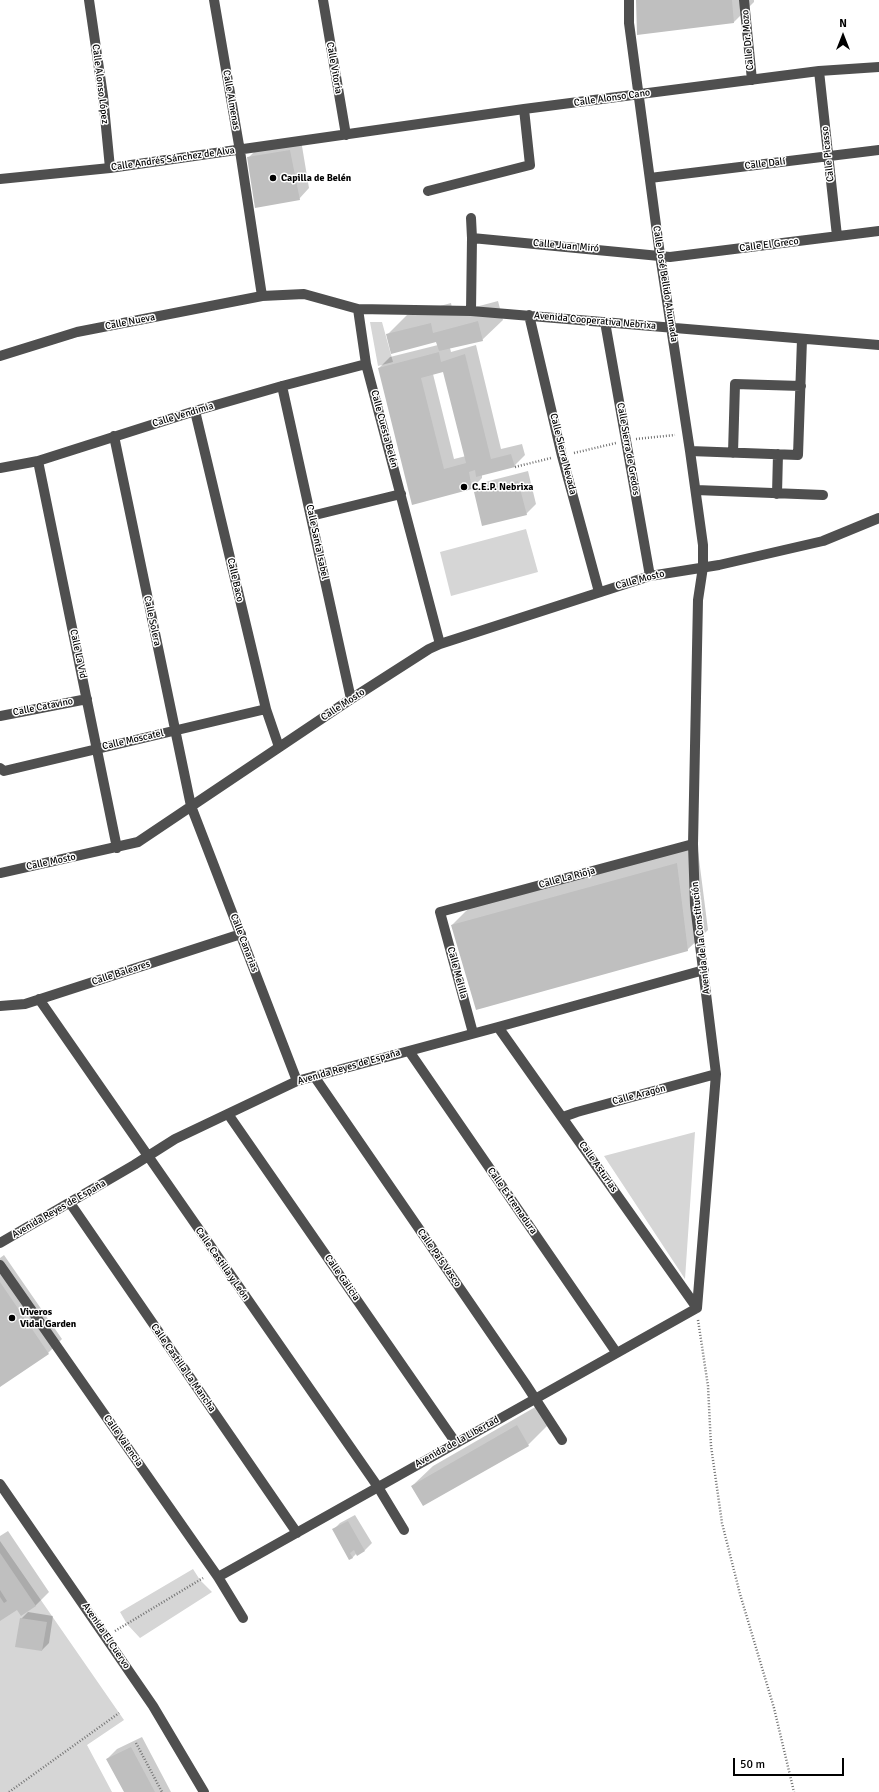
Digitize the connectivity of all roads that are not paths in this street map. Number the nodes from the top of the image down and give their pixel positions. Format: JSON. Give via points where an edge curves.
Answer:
{"nodes":[{"id":1,"x":89,"y":0,"type":"edge"},
{"id":2,"x":214,"y":0,"type":"edge"},
{"id":3,"x":323,"y":0,"type":"edge"},
{"id":4,"x":628,"y":0,"type":"edge"},
{"id":5,"x":744,"y":0,"type":"edge"},
{"id":6,"x":879,"y":67,"type":"edge"},
{"id":7,"x":819,"y":71,"type":"junction"},
{"id":8,"x":752,"y":80,"type":"junction"},
{"id":9,"x":638,"y":94,"type":"junction"},
{"id":10,"x":524,"y":109,"type":"junction"},
{"id":11,"x":346,"y":135,"type":"junction"},
{"id":12,"x":879,"y":150,"type":"edge"},
{"id":13,"x":240,"y":151,"type":"junction"},
{"id":14,"x":828,"y":156,"type":"junction"},
{"id":15,"x":110,"y":168,"type":"junction"},
{"id":16,"x":650,"y":178,"type":"junction"},
{"id":17,"x":0,"y":179,"type":"edge"},
{"id":18,"x":428,"y":191,"type":"dead end"},
{"id":19,"x":471,"y":218,"type":"dead end"},
{"id":20,"x":879,"y":231,"type":"edge"},
{"id":21,"x":837,"y":236,"type":"junction"},
{"id":22,"x":472,"y":238,"type":"junction"},
{"id":23,"x":660,"y":255,"type":"junction"},
{"id":24,"x":262,"y":296,"type":"junction"},
{"id":25,"x":358,"y":309,"type":"junction"},
{"id":26,"x":471,"y":311,"type":"junction"},
{"id":27,"x":529,"y":315,"type":"junction"},
{"id":28,"x":605,"y":322,"type":"junction"},
{"id":29,"x":672,"y":328,"type":"junction"},
{"id":30,"x":802,"y":339,"type":"junction"},
{"id":31,"x":879,"y":345,"type":"edge"},
{"id":32,"x":0,"y":356,"type":"edge"},
{"id":33,"x":366,"y":364,"type":"junction"},
{"id":34,"x":282,"y":386,"type":"junction"},
{"id":35,"x":801,"y":386,"type":"junction"},
{"id":36,"x":195,"y":411,"type":"junction"},
{"id":37,"x":114,"y":436,"type":"junction"},
{"id":38,"x":690,"y":451,"type":"junction"},
{"id":39,"x":733,"y":453,"type":"junction"},
{"id":40,"x":778,"y":454,"type":"junction"},
{"id":41,"x":38,"y":461,"type":"junction"},
{"id":42,"x":0,"y":468,"type":"edge"},
{"id":43,"x":696,"y":490,"type":"junction"},
{"id":44,"x":401,"y":494,"type":"junction"},
{"id":45,"x":777,"y":494,"type":"junction"},
{"id":46,"x":823,"y":496,"type":"dead end"},
{"id":47,"x":311,"y":516,"type":"junction"},
{"id":48,"x":879,"y":518,"type":"edge"},
{"id":49,"x":703,"y":567,"type":"junction"},
{"id":50,"x":650,"y":576,"type":"junction"},
{"id":51,"x":599,"y":592,"type":"junction"},
{"id":52,"x":440,"y":644,"type":"junction"},
{"id":53,"x":87,"y":699,"type":"junction"},
{"id":54,"x":351,"y":699,"type":"junction"},
{"id":55,"x":266,"y":709,"type":"junction"},
{"id":56,"x":0,"y":716,"type":"edge"},
{"id":57,"x":175,"y":730,"type":"junction"},
{"id":58,"x":279,"y":747,"type":"junction"},
{"id":59,"x":97,"y":748,"type":"junction"},
{"id":60,"x":0,"y":768,"type":"edge"},
{"id":61,"x":191,"y":806,"type":"junction"},
{"id":62,"x":693,"y":844,"type":"junction"},
{"id":63,"x":117,"y":848,"type":"junction"},
{"id":64,"x":0,"y":873,"type":"edge"},
{"id":65,"x":440,"y":912,"type":"joint"},
{"id":66,"x":241,"y":934,"type":"junction"},
{"id":67,"x":704,"y":970,"type":"junction"},
{"id":68,"x":39,"y":999,"type":"junction"},
{"id":69,"x":0,"y":1006,"type":"edge"},
{"id":70,"x":498,"y":1027,"type":"junction"},
{"id":71,"x":473,"y":1033,"type":"junction"},
{"id":72,"x":409,"y":1051,"type":"junction"},
{"id":73,"x":716,"y":1074,"type":"junction"},
{"id":74,"x":314,"y":1076,"type":"junction"},
{"id":75,"x":297,"y":1081,"type":"junction"},
{"id":76,"x":228,"y":1114,"type":"junction"},
{"id":77,"x":563,"y":1118,"type":"junction"},
{"id":78,"x":147,"y":1157,"type":"junction"},
{"id":79,"x":70,"y":1202,"type":"junction"},
{"id":80,"x":0,"y":1243,"type":"edge"},
{"id":81,"x":0,"y":1266,"type":"edge"},
{"id":82,"x":697,"y":1308,"type":"junction"},
{"id":83,"x":616,"y":1352,"type":"junction"},
{"id":84,"x":536,"y":1398,"type":"junction"},
{"id":85,"x":562,"y":1440,"type":"dead end"},
{"id":86,"x":456,"y":1443,"type":"junction"},
{"id":87,"x":0,"y":1484,"type":"edge"},
{"id":88,"x":378,"y":1487,"type":"junction"},
{"id":89,"x":404,"y":1530,"type":"dead end"},
{"id":90,"x":297,"y":1533,"type":"junction"},
{"id":91,"x":216,"y":1574,"type":"junction"},
{"id":92,"x":243,"y":1618,"type":"dead end"},
{"id":93,"x":204,"y":1792,"type":"edge"}],
"edges":[{"from":1,"to":15,"type":"street","name":"Calle Alonso López"},
{"from":2,"to":13,"type":"street","name":"Calle Almenas"},
{"from":3,"to":11,"type":"street","name":"Calle Vitoria"},
{"from":4,"to":9,"type":"street","name":"Calle José Bellido Ahumada"},
{"from":5,"to":8,"type":"street","name":"Calle Dr. Mozo"},
{"from":6,"to":7,"type":"street","name":"Calle Alonso Cano"},
{"from":7,"to":8,"type":"street","name":"Calle Alonso Cano"},
{"from":7,"to":14,"type":"street","name":"Calle Picasso"},
{"from":8,"to":9,"type":"street","name":"Calle Alonso Cano"},
{"from":9,"to":10,"type":"street","name":"Calle Alonso Cano"},
{"from":9,"to":16,"type":"street","name":"Calle José Bellido Ahumada"},
{"from":10,"to":11,"type":"street","name":"Calle Alonso Cano"},
{"from":10,"to":18,"type":"street","via":[[530,165]]},
{"from":11,"to":13,"type":"street","name":"Calle Andrés Sánchez de Alva"},
{"from":12,"to":14,"type":"street","name":"Calle Dalí"},
{"from":13,"to":15,"type":"street","name":"Calle Andrés Sánchez de Alva"},
{"from":13,"to":24,"type":"street","name":"Calle Almenas"},
{"from":14,"to":16,"type":"street","name":"Calle Dalí"},
{"from":14,"to":21,"type":"street","name":"Calle Picasso"},
{"from":15,"to":17,"type":"street","name":"Calle Andrés Sánchez de Alva"},
{"from":16,"to":23,"type":"street","name":"Calle José Bellido Ahumada"},
{"from":19,"to":22,"type":"street"},
{"from":20,"to":21,"type":"street","name":"Calle El Greco"},
{"from":21,"to":23,"type":"street","name":"Calle El Greco","via":[[670,257]]},
{"from":22,"to":23,"type":"street","name":"Calle Juan Miró"},
{"from":22,"to":26,"type":"street"},
{"from":23,"to":29,"type":"street","name":"Calle José Bellido Ahumada"},
{"from":24,"to":25,"type":"street","via":[[304,294]]},
{"from":24,"to":32,"type":"street","name":"Calle Nueva","via":[[77,332]]},
{"from":25,"to":26,"type":"street","name":"Avenida Cooperativa Nebrixa"},
{"from":25,"to":33,"type":"street","name":"Calle Cuesta Belén"},
{"from":26,"to":27,"type":"street","name":"Avenida Cooperativa Nebrixa"},
{"from":27,"to":28,"type":"street","name":"Avenida Cooperativa Nebrixa"},
{"from":27,"to":51,"type":"street","name":"Calle Sierra Nevada","via":[[562,456]]},
{"from":28,"to":29,"type":"street","name":"Avenida Cooperativa Nebrixa"},
{"from":28,"to":50,"type":"street","name":"Calle Sierra de Gredos"},
{"from":29,"to":30,"type":"street","name":"Avenida Cooperativa Nebrixa"},
{"from":29,"to":38,"type":"street","name":"Calle José Bellido Ahumada"},
{"from":30,"to":31,"type":"street","name":"Avenida Cooperativa Nebrixa"},
{"from":30,"to":35,"type":"street"},
{"from":33,"to":34,"type":"street","name":"Calle Vendimia"},
{"from":33,"to":44,"type":"street","name":"Calle Cuesta Belén"},
{"from":34,"to":36,"type":"street","name":"Calle Vendimia"},
{"from":34,"to":47,"type":"street","name":"Calle Santa Isabel"},
{"from":35,"to":39,"type":"street","via":[[736,384]]},
{"from":35,"to":40,"type":"street","via":[[798,455]]},
{"from":36,"to":37,"type":"street","name":"Calle Vendimia"},
{"from":36,"to":55,"type":"street","name":"Calle Baco"},
{"from":37,"to":41,"type":"street","name":"Calle Vendimia"},
{"from":37,"to":57,"type":"street","name":"Calle Solera"},
{"from":38,"to":39,"type":"street"},
{"from":38,"to":43,"type":"street","name":"Calle José Bellido Ahumada"},
{"from":39,"to":40,"type":"street"},
{"from":40,"to":45,"type":"street"},
{"from":41,"to":42,"type":"street","name":"Calle Vendimia"},
{"from":41,"to":53,"type":"street","name":"Calle La Vid"},
{"from":43,"to":45,"type":"street"},
{"from":43,"to":49,"type":"street","name":"Calle José Bellido Ahumada"},
{"from":44,"to":47,"type":"street"},
{"from":44,"to":52,"type":"street","name":"Calle Cuesta Belén"},
{"from":45,"to":46,"type":"street"},
{"from":47,"to":54,"type":"street","name":"Calle Santa Isabel"},
{"from":48,"to":49,"type":"street","name":"Calle Mosto","via":[[823,541]]},
{"from":49,"to":50,"type":"street","name":"Calle Mosto"},
{"from":49,"to":62,"type":"street","name":"Avenida de la Constitución","via":[[698,600]]},
{"from":50,"to":51,"type":"street","name":"Calle Mosto"},
{"from":51,"to":52,"type":"street","name":"Calle Mosto"},
{"from":52,"to":54,"type":"street","name":"Calle Mosto"},
{"from":53,"to":56,"type":"street","name":"Calle Catavino"},
{"from":53,"to":59,"type":"street","name":"Calle La Vid"},
{"from":54,"to":58,"type":"street","name":"Calle Mosto"},
{"from":55,"to":57,"type":"street","name":"Calle Moscatel"},
{"from":55,"to":58,"type":"street","name":"Calle Baco"},
{"from":57,"to":59,"type":"street","name":"Calle Moscatel"},
{"from":57,"to":61,"type":"street","name":"Calle Solera"},
{"from":58,"to":61,"type":"street","name":"Calle Mosto"},
{"from":59,"to":60,"type":"street","name":"Calle Moscatel","via":[[4,771]]},
{"from":59,"to":63,"type":"street","name":"Calle La Vid"},
{"from":61,"to":63,"type":"street","name":"Calle Mosto","via":[[138,842]]},
{"from":61,"to":66,"type":"street","name":"Calle Canarias"},
{"from":62,"to":65,"type":"street","name":"Calle La Rioja"},
{"from":62,"to":67,"type":"street","name":"Avenida de la Constitución","via":[[695,905]]},
{"from":63,"to":64,"type":"street","name":"Calle Mosto"},
{"from":65,"to":71,"type":"street","name":"Calle Melilla"},
{"from":66,"to":68,"type":"street","name":"Calle Baleares"},
{"from":66,"to":75,"type":"street","name":"Calle Canarias"},
{"from":67,"to":70,"type":"street","name":"Avenida Reyes de España"},
{"from":67,"to":73,"type":"street","name":"Avenida de la Constitución"},
{"from":68,"to":69,"type":"street","name":"Calle Baleares","via":[[25,1004]]},
{"from":68,"to":78,"type":"street","name":"Calle Castilla y León"},
{"from":70,"to":71,"type":"street","name":"Avenida Reyes de España"},
{"from":70,"to":77,"type":"street","name":"Calle Asturias"},
{"from":71,"to":72,"type":"street","name":"Avenida Reyes de España"},
{"from":72,"to":74,"type":"street","name":"Avenida Reyes de España"},
{"from":72,"to":83,"type":"street","name":"Calle Extremadura"},
{"from":73,"to":77,"type":"street","name":"Calle Aragón","via":[[576,1112]]},
{"from":73,"to":82,"type":"street","name":"Avenida de la Constitución"},
{"from":74,"to":75,"type":"street","name":"Avenida Reyes de España"},
{"from":74,"to":84,"type":"street","name":"Calle País Vasco"},
{"from":75,"to":76,"type":"street","name":"Avenida Reyes de España"},
{"from":76,"to":78,"type":"street","name":"Avenida Reyes de España","via":[[175,1139]]},
{"from":76,"to":86,"type":"street","name":"Calle Galicia"},
{"from":77,"to":82,"type":"street","name":"Calle Asturias"},
{"from":78,"to":79,"type":"street","name":"Avenida Reyes de España"},
{"from":78,"to":88,"type":"street","name":"Calle Castilla y León"},
{"from":79,"to":80,"type":"street","name":"Avenida Reyes de España"},
{"from":79,"to":90,"type":"street","name":"Calle Castilla La Mancha"},
{"from":81,"to":91,"type":"street","name":"Calle Valencia"},
{"from":82,"to":83,"type":"street","name":"Avenida de la Libertad"},
{"from":83,"to":84,"type":"street","name":"Avenida de la Libertad"},
{"from":84,"to":85,"type":"street","name":"Calle País Vasco"},
{"from":84,"to":86,"type":"street","name":"Avenida de la Libertad"},
{"from":86,"to":88,"type":"street","name":"Avenida de la Libertad"},
{"from":87,"to":93,"type":"street","name":"Avenida El Cuervo","via":[[154,1706]]},
{"from":88,"to":89,"type":"street","name":"Calle Castilla y León"},
{"from":88,"to":90,"type":"street","name":"Avenida de la Libertad"},
{"from":90,"to":91,"type":"street","name":"Avenida de la Libertad"},
{"from":91,"to":92,"type":"street","name":"Calle Valencia"}]}
